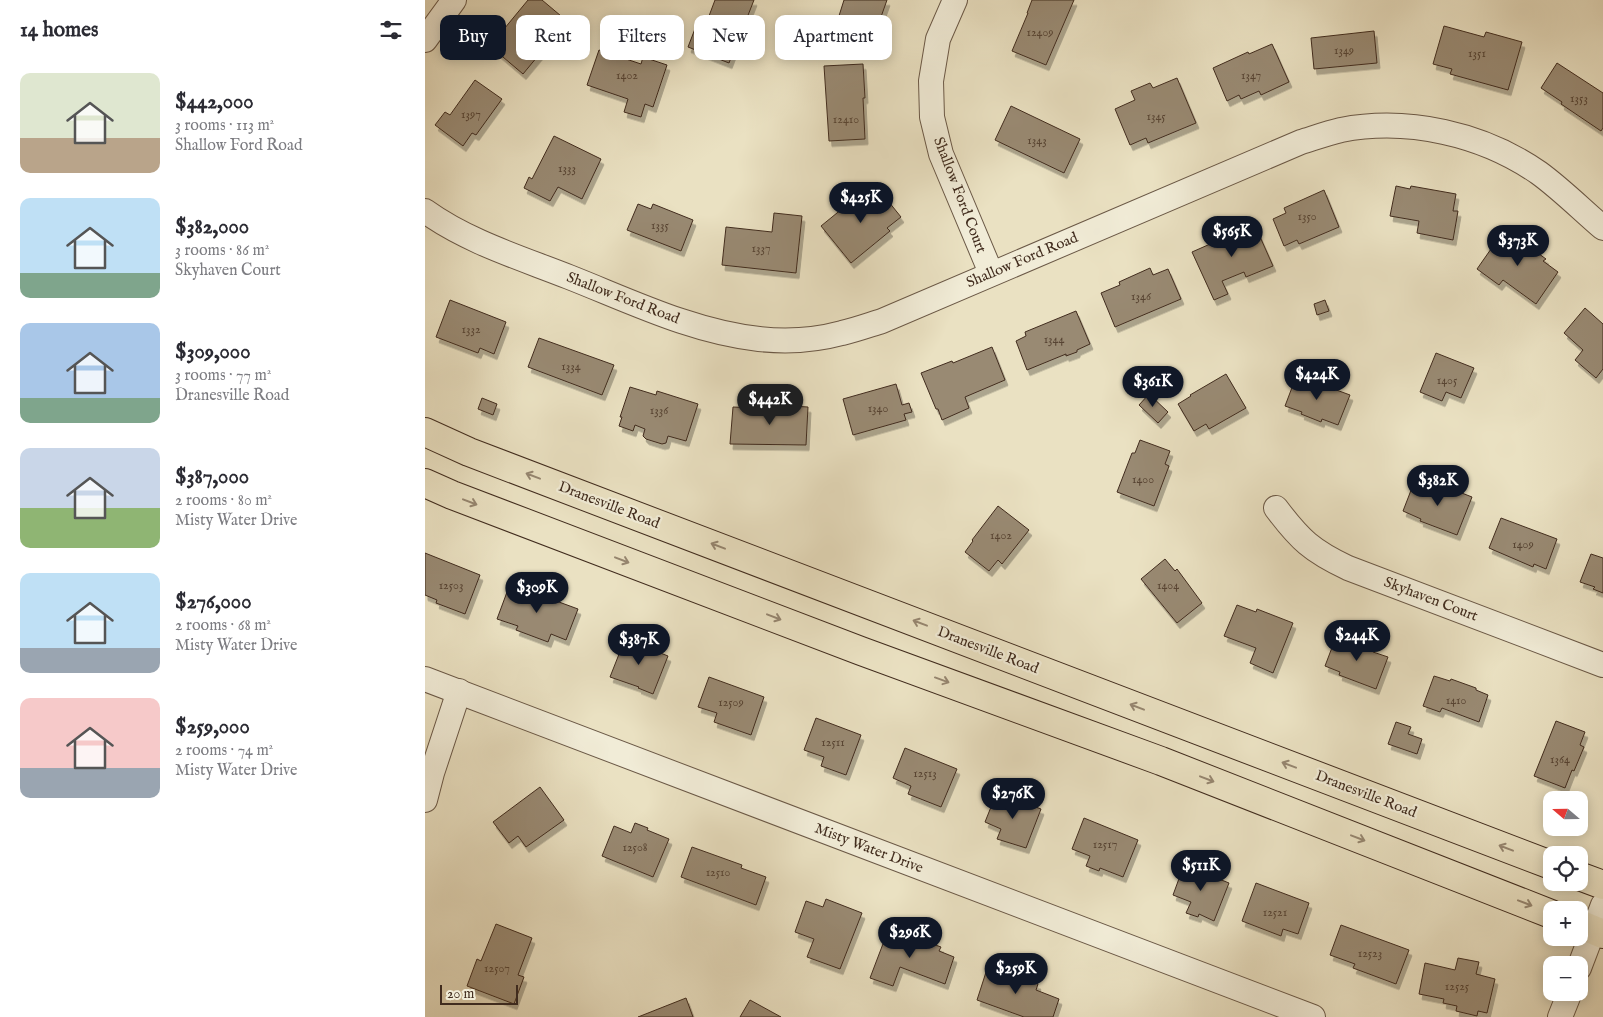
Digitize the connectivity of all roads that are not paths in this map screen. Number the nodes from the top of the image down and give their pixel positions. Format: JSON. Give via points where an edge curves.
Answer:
{"nodes":[{"id":1,"x":454,"y":0,"type":"edge"},
{"id":2,"x":955,"y":0,"type":"edge"},
{"id":3,"x":425,"y":40,"type":"edge"},
{"id":4,"x":425,"y":211,"type":"edge"},
{"id":5,"x":1603,"y":228,"type":"edge"},
{"id":6,"x":991,"y":274,"type":"junction"},
{"id":7,"x":425,"y":432,"type":"edge"},
{"id":8,"x":425,"y":483,"type":"edge"},
{"id":9,"x":1276,"y":508,"type":"dead end"},
{"id":10,"x":1603,"y":665,"type":"edge"},
{"id":11,"x":425,"y":679,"type":"edge"},
{"id":12,"x":459,"y":691,"type":"junction"},
{"id":13,"x":425,"y":800,"type":"edge"},
{"id":14,"x":1543,"y":862,"type":"edge"},
{"id":15,"x":1588,"y":879,"type":"edge"},
{"id":16,"x":1603,"y":885,"type":"edge"},
{"id":17,"x":1543,"y":911,"type":"edge"},
{"id":18,"x":1595,"y":923,"type":"edge"},
{"id":19,"x":1583,"y":956,"type":"edge"},
{"id":20,"x":1566,"y":1001,"type":"edge"},
{"id":21,"x":1313,"y":1017,"type":"edge"},
{"id":22,"x":1560,"y":1017,"type":"edge"}],
"edges":[{"from":1,"to":3,"type":"street"},
{"from":2,"to":6,"type":"street","name":"Shallow Ford Court","via":[[938,38],[931,81],[932,117],[941,154]]},
{"from":4,"to":6,"type":"street","name":"Shallow Ford Road","via":[[478,241],[660,313],[723,334],[761,339],[804,339],[842,334],[882,321]]},
{"from":5,"to":6,"type":"street","name":"Shallow Ford Road","via":[[1539,173],[1483,142],[1436,130],[1369,127],[1341,130],[1301,142]]},
{"from":14,"to":7,"type":"main road","name":"Dranesville Road","one_way":true,"via":[[469,452]]},
{"from":8,"to":17,"type":"main road","one_way":true,"via":[[852,647],[1161,761]]},
{"from":9,"to":10,"type":"street","name":"Skyhaven Court","via":[[1311,548],[1341,565]]},
{"from":11,"to":12,"type":"street","name":"Misty Water Drive"},
{"from":12,"to":13,"type":"street"},
{"from":12,"to":21,"type":"street","name":"Misty Water Drive"},
{"from":15,"to":16,"type":"main road"},
{"from":18,"to":19,"type":"street"},
{"from":20,"to":22,"type":"street"}]}
